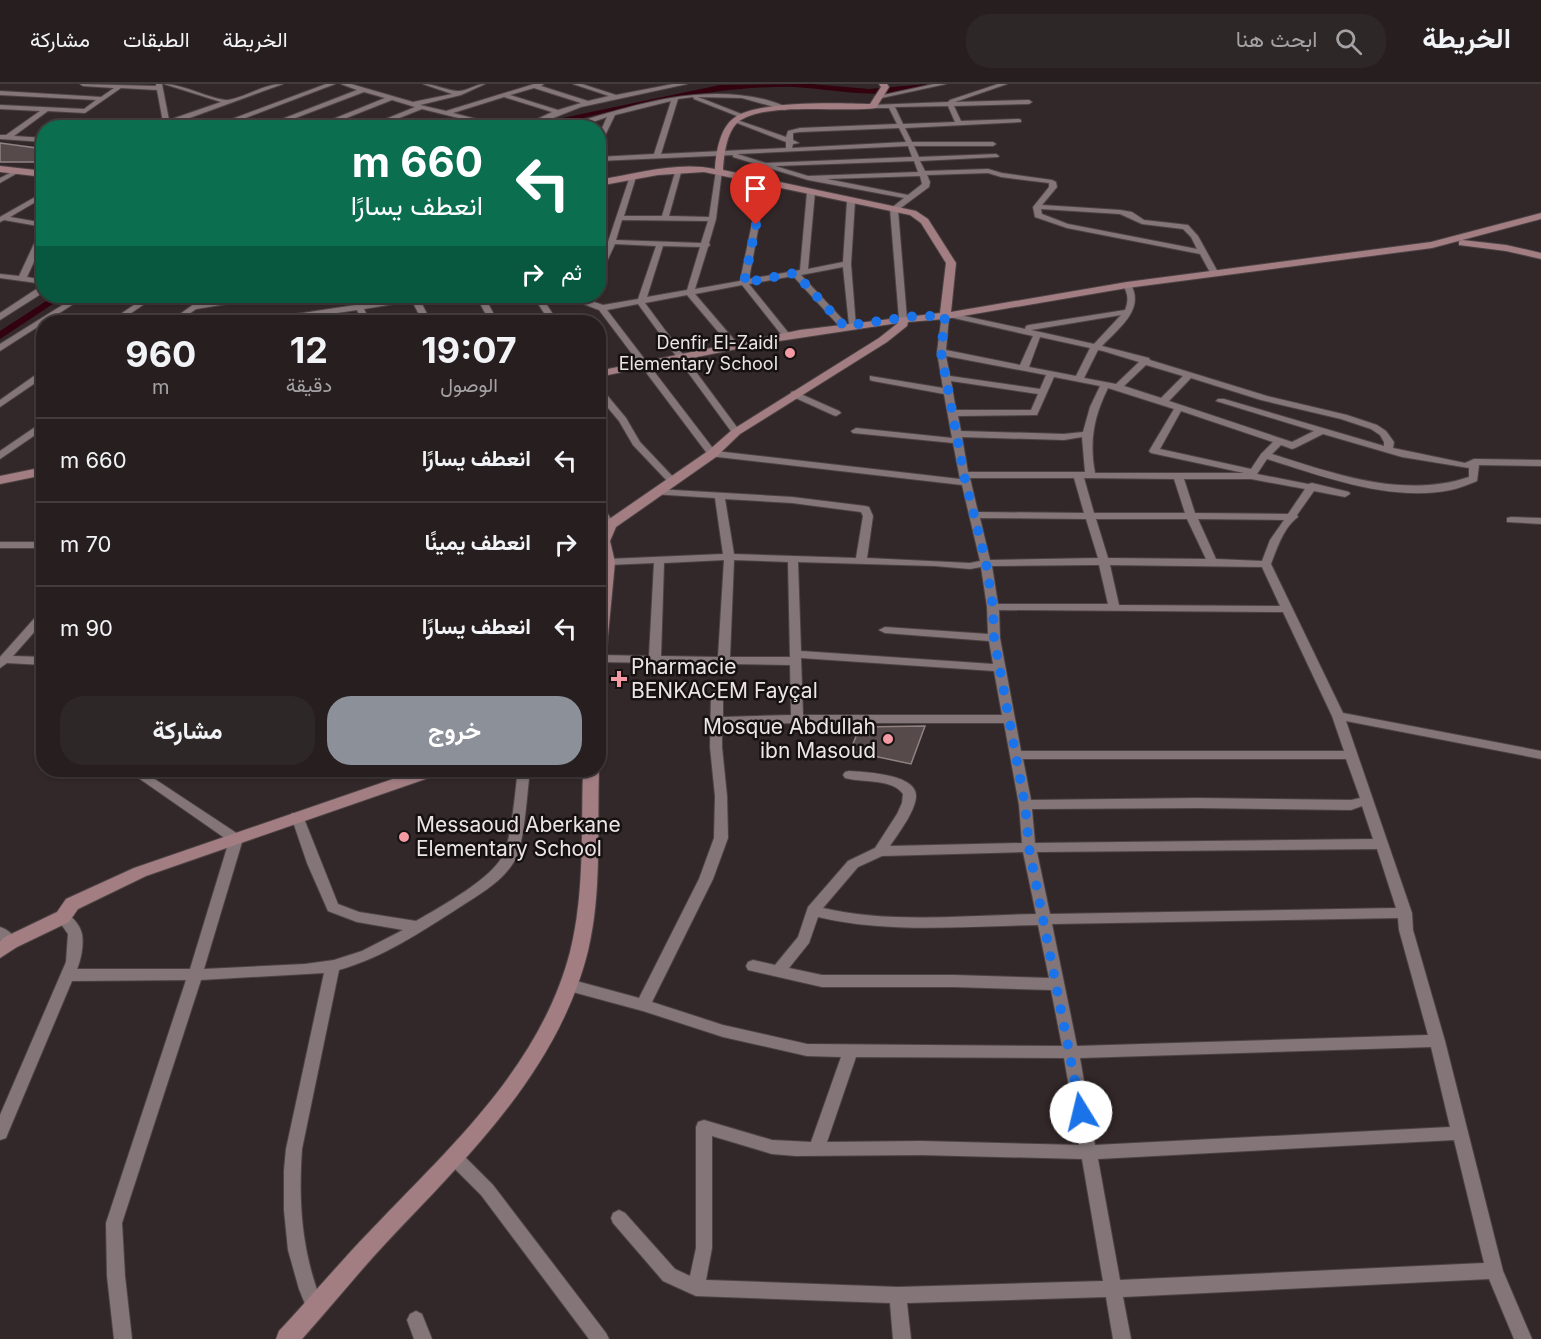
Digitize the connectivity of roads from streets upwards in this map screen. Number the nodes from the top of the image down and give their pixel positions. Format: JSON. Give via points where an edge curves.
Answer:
{"nodes":[{"id":1,"x":83,"y":84,"type":"edge"},
{"id":2,"x":167,"y":84,"type":"edge"},
{"id":3,"x":257,"y":84,"type":"edge"},
{"id":4,"x":280,"y":84,"type":"edge"},
{"id":5,"x":332,"y":84,"type":"edge"},
{"id":6,"x":344,"y":84,"type":"edge"},
{"id":7,"x":426,"y":84,"type":"edge"},
{"id":8,"x":482,"y":84,"type":"edge"},
{"id":9,"x":576,"y":84,"type":"edge"},
{"id":10,"x":651,"y":84,"type":"edge"},
{"id":11,"x":684,"y":84,"type":"edge"},
{"id":12,"x":943,"y":84,"type":"edge"},
{"id":13,"x":1004,"y":84,"type":"edge"},
{"id":14,"x":537,"y":85,"type":"edge"},
{"id":15,"x":120,"y":86,"type":"junction"},
{"id":16,"x":159,"y":86,"type":"edge"},
{"id":17,"x":270,"y":88,"type":"junction"},
{"id":18,"x":662,"y":88,"type":"junction"},
{"id":19,"x":883,"y":88,"type":"edge"},
{"id":20,"x":363,"y":90,"type":"junction"},
{"id":21,"x":0,"y":93,"type":"edge"},
{"id":22,"x":459,"y":94,"type":"junction"},
{"id":23,"x":502,"y":95,"type":"junction"},
{"id":24,"x":692,"y":97,"type":"junction"},
{"id":25,"x":392,"y":98,"type":"junction"},
{"id":26,"x":618,"y":98,"type":"junction"},
{"id":27,"x":102,"y":99,"type":"junction"},
{"id":28,"x":675,"y":99,"type":"junction"},
{"id":29,"x":227,"y":102,"type":"junction"},
{"id":30,"x":1029,"y":102,"type":"dead end"},
{"id":31,"x":413,"y":104,"type":"junction"},
{"id":32,"x":590,"y":104,"type":"junction"},
{"id":33,"x":950,"y":104,"type":"junction"},
{"id":34,"x":873,"y":106,"type":"junction"},
{"id":35,"x":891,"y":106,"type":"junction"},
{"id":36,"x":0,"y":107,"type":"edge"},
{"id":37,"x":421,"y":107,"type":"junction"},
{"id":38,"x":10,"y":108,"type":"junction"},
{"id":39,"x":785,"y":108,"type":"junction"},
{"id":40,"x":47,"y":109,"type":"junction"},
{"id":41,"x":446,"y":112,"type":"junction"},
{"id":42,"x":559,"y":112,"type":"junction"},
{"id":43,"x":0,"y":114,"type":"edge"},
{"id":44,"x":612,"y":114,"type":"junction"},
{"id":45,"x":738,"y":118,"type":"junction"},
{"id":46,"x":161,"y":120,"type":"edge"},
{"id":47,"x":175,"y":120,"type":"edge"},
{"id":48,"x":233,"y":120,"type":"edge"},
{"id":49,"x":283,"y":120,"type":"edge"},
{"id":50,"x":335,"y":120,"type":"edge"},
{"id":51,"x":386,"y":120,"type":"edge"},
{"id":52,"x":478,"y":120,"type":"edge"},
{"id":53,"x":536,"y":120,"type":"edge"},
{"id":54,"x":590,"y":120,"type":"edge"},
{"id":55,"x":1020,"y":121,"type":"dead end"},
{"id":56,"x":958,"y":122,"type":"junction"},
{"id":57,"x":899,"y":125,"type":"junction"},
{"id":58,"x":606,"y":127,"type":"edge"},
{"id":59,"x":4,"y":137,"type":"edge"},
{"id":60,"x":36,"y":139,"type":"edge"},
{"id":61,"x":789,"y":140,"type":"junction"},
{"id":62,"x":910,"y":144,"type":"junction"},
{"id":63,"x":993,"y":144,"type":"dead end"},
{"id":64,"x":789,"y":149,"type":"junction"},
{"id":65,"x":812,"y":149,"type":"junction"},
{"id":66,"x":719,"y":153,"type":"junction"},
{"id":67,"x":996,"y":156,"type":"dead end"},
{"id":68,"x":657,"y":157,"type":"junction"},
{"id":69,"x":606,"y":159,"type":"edge"},
{"id":70,"x":916,"y":159,"type":"junction"},
{"id":71,"x":847,"y":162,"type":"junction"},
{"id":72,"x":769,"y":164,"type":"junction"},
{"id":73,"x":0,"y":169,"type":"edge"},
{"id":74,"x":679,"y":169,"type":"junction"},
{"id":75,"x":18,"y":171,"type":"junction"},
{"id":76,"x":719,"y":171,"type":"junction"},
{"id":77,"x":36,"y":173,"type":"edge"},
{"id":78,"x":924,"y":173,"type":"junction"},
{"id":79,"x":881,"y":175,"type":"junction"},
{"id":80,"x":632,"y":177,"type":"junction"},
{"id":81,"x":808,"y":178,"type":"junction"},
{"id":82,"x":0,"y":181,"type":"edge"},
{"id":83,"x":763,"y":181,"type":"junction"},
{"id":84,"x":606,"y":182,"type":"edge"},
{"id":85,"x":810,"y":192,"type":"junction"},
{"id":86,"x":909,"y":197,"type":"junction"},
{"id":87,"x":36,"y":199,"type":"edge"},
{"id":88,"x":850,"y":201,"type":"junction"},
{"id":89,"x":1037,"y":207,"type":"junction"},
{"id":90,"x":894,"y":209,"type":"junction"},
{"id":91,"x":1541,"y":216,"type":"edge"},
{"id":92,"x":620,"y":218,"type":"junction"},
{"id":93,"x":665,"y":218,"type":"junction"},
{"id":94,"x":2,"y":219,"type":"edge"},
{"id":95,"x":712,"y":219,"type":"junction"},
{"id":96,"x":36,"y":224,"type":"edge"},
{"id":97,"x":612,"y":242,"type":"junction"},
{"id":98,"x":660,"y":244,"type":"junction"},
{"id":99,"x":706,"y":245,"type":"junction"},
{"id":100,"x":1432,"y":245,"type":"junction"},
{"id":101,"x":36,"y":247,"type":"edge"},
{"id":102,"x":1201,"y":252,"type":"junction"},
{"id":103,"x":606,"y":255,"type":"edge"},
{"id":104,"x":1541,"y":256,"type":"edge"},
{"id":105,"x":847,"y":264,"type":"junction"},
{"id":106,"x":799,"y":273,"type":"junction"},
{"id":107,"x":1215,"y":274,"type":"junction"},
{"id":108,"x":0,"y":276,"type":"edge"},
{"id":109,"x":22,"y":279,"type":"junction"},
{"id":110,"x":36,"y":281,"type":"edge"},
{"id":111,"x":744,"y":283,"type":"junction"},
{"id":112,"x":1127,"y":285,"type":"junction"},
{"id":113,"x":36,"y":293,"type":"edge"},
{"id":114,"x":690,"y":293,"type":"junction"},
{"id":115,"x":71,"y":303,"type":"edge"},
{"id":116,"x":142,"y":303,"type":"edge"},
{"id":117,"x":201,"y":303,"type":"edge"},
{"id":118,"x":221,"y":303,"type":"edge"},
{"id":119,"x":380,"y":303,"type":"edge"},
{"id":120,"x":593,"y":303,"type":"edge"},
{"id":121,"x":641,"y":303,"type":"junction"},
{"id":122,"x":359,"y":306,"type":"junction"},
{"id":123,"x":196,"y":307,"type":"junction"},
{"id":124,"x":602,"y":308,"type":"junction"},
{"id":125,"x":1126,"y":312,"type":"junction"},
{"id":126,"x":52,"y":315,"type":"edge"},
{"id":127,"x":124,"y":315,"type":"edge"},
{"id":128,"x":185,"y":315,"type":"edge"},
{"id":129,"x":320,"y":315,"type":"edge"},
{"id":130,"x":363,"y":315,"type":"edge"},
{"id":131,"x":947,"y":316,"type":"junction"},
{"id":132,"x":0,"y":317,"type":"edge"},
{"id":133,"x":903,"y":319,"type":"junction"},
{"id":134,"x":36,"y":325,"type":"edge"},
{"id":135,"x":848,"y":326,"type":"junction"},
{"id":136,"x":1022,"y":329,"type":"junction"},
{"id":137,"x":1038,"y":333,"type":"junction"},
{"id":138,"x":787,"y":336,"type":"junction"},
{"id":139,"x":734,"y":345,"type":"junction"},
{"id":140,"x":1096,"y":347,"type":"junction"},
{"id":141,"x":0,"y":348,"type":"edge"},
{"id":142,"x":941,"y":352,"type":"junction"},
{"id":143,"x":680,"y":357,"type":"junction"},
{"id":144,"x":1146,"y":360,"type":"junction"},
{"id":145,"x":644,"y":364,"type":"junction"},
{"id":146,"x":1024,"y":367,"type":"junction"},
{"id":147,"x":606,"y":372,"type":"edge"},
{"id":148,"x":1051,"y":373,"type":"junction"},
{"id":149,"x":1190,"y":374,"type":"junction"},
{"id":150,"x":36,"y":378,"type":"edge"},
{"id":151,"x":873,"y":378,"type":"dead end"},
{"id":152,"x":947,"y":378,"type":"junction"},
{"id":153,"x":1079,"y":378,"type":"junction"},
{"id":154,"x":1105,"y":384,"type":"junction"},
{"id":155,"x":1118,"y":387,"type":"junction"},
{"id":156,"x":1233,"y":387,"type":"junction"},
{"id":157,"x":948,"y":392,"type":"junction"},
{"id":158,"x":1044,"y":392,"type":"junction"},
{"id":159,"x":794,"y":394,"type":"junction"},
{"id":160,"x":606,"y":400,"type":"edge"},
{"id":161,"x":1221,"y":401,"type":"junction"},
{"id":162,"x":1163,"y":402,"type":"junction"},
{"id":163,"x":0,"y":404,"type":"edge"},
{"id":164,"x":1179,"y":407,"type":"junction"},
{"id":165,"x":836,"y":413,"type":"dead end"},
{"id":166,"x":954,"y":413,"type":"junction"},
{"id":167,"x":1208,"y":416,"type":"junction"},
{"id":168,"x":36,"y":430,"type":"edge"},
{"id":169,"x":856,"y":431,"type":"dead end"},
{"id":170,"x":1321,"y":431,"type":"junction"},
{"id":171,"x":736,"y":432,"type":"junction"},
{"id":172,"x":1086,"y":434,"type":"junction"},
{"id":173,"x":957,"y":437,"type":"junction"},
{"id":174,"x":1280,"y":441,"type":"junction"},
{"id":175,"x":1292,"y":446,"type":"junction"},
{"id":176,"x":1388,"y":449,"type":"junction"},
{"id":177,"x":712,"y":454,"type":"junction"},
{"id":178,"x":1266,"y":455,"type":"junction"},
{"id":179,"x":0,"y":456,"type":"edge"},
{"id":180,"x":1474,"y":462,"type":"junction"},
{"id":181,"x":1541,"y":463,"type":"edge"},
{"id":182,"x":1293,"y":464,"type":"junction"},
{"id":183,"x":36,"y":473,"type":"edge"},
{"id":184,"x":1252,"y":474,"type":"junction"},
{"id":185,"x":1084,"y":475,"type":"junction"},
{"id":186,"x":1178,"y":476,"type":"junction"},
{"id":187,"x":965,"y":479,"type":"junction"},
{"id":188,"x":0,"y":480,"type":"edge"},
{"id":189,"x":673,"y":482,"type":"junction"},
{"id":190,"x":1312,"y":486,"type":"junction"},
{"id":191,"x":656,"y":492,"type":"junction"},
{"id":192,"x":1345,"y":494,"type":"dead end"},
{"id":193,"x":720,"y":496,"type":"junction"},
{"id":194,"x":974,"y":514,"type":"junction"},
{"id":195,"x":1090,"y":515,"type":"junction"},
{"id":196,"x":1191,"y":516,"type":"junction"},
{"id":197,"x":1293,"y":517,"type":"junction"},
{"id":198,"x":606,"y":519,"type":"edge"},
{"id":199,"x":1511,"y":520,"type":"dead end"},
{"id":200,"x":1541,"y":521,"type":"edge"},
{"id":201,"x":610,"y":525,"type":"junction"},
{"id":202,"x":606,"y":532,"type":"edge"},
{"id":203,"x":36,"y":544,"type":"edge"},
{"id":204,"x":0,"y":545,"type":"edge"},
{"id":205,"x":606,"y":556,"type":"edge"},
{"id":206,"x":729,"y":557,"type":"junction"},
{"id":207,"x":793,"y":558,"type":"junction"},
{"id":208,"x":659,"y":559,"type":"junction"},
{"id":209,"x":861,"y":561,"type":"junction"},
{"id":210,"x":1212,"y":561,"type":"junction"},
{"id":211,"x":608,"y":562,"type":"junction"},
{"id":212,"x":1104,"y":562,"type":"junction"},
{"id":213,"x":986,"y":563,"type":"junction"},
{"id":214,"x":1266,"y":564,"type":"junction"},
{"id":215,"x":606,"y":584,"type":"edge"},
{"id":216,"x":993,"y":607,"type":"junction"},
{"id":217,"x":1114,"y":608,"type":"junction"},
{"id":218,"x":1288,"y":609,"type":"junction"},
{"id":219,"x":36,"y":623,"type":"edge"},
{"id":220,"x":885,"y":630,"type":"dead end"},
{"id":221,"x":994,"y":638,"type":"junction"},
{"id":222,"x":797,"y":657,"type":"junction"},
{"id":223,"x":655,"y":660,"type":"junction"},
{"id":224,"x":2,"y":661,"type":"edge"},
{"id":225,"x":36,"y":661,"type":"edge"},
{"id":226,"x":724,"y":661,"type":"junction"},
{"id":227,"x":606,"y":663,"type":"edge"},
{"id":228,"x":999,"y":668,"type":"junction"},
{"id":229,"x":717,"y":694,"type":"dead end"},
{"id":230,"x":1338,"y":716,"type":"junction"},
{"id":231,"x":797,"y":719,"type":"junction"},
{"id":232,"x":1008,"y":719,"type":"junction"},
{"id":233,"x":716,"y":721,"type":"junction"},
{"id":234,"x":1015,"y":755,"type":"junction"},
{"id":235,"x":1350,"y":755,"type":"junction"},
{"id":236,"x":1541,"y":755,"type":"edge"},
{"id":237,"x":849,"y":775,"type":"dead end"},
{"id":238,"x":143,"y":777,"type":"edge"},
{"id":239,"x":413,"y":777,"type":"edge"},
{"id":240,"x":523,"y":777,"type":"edge"},
{"id":241,"x":591,"y":777,"type":"edge"},
{"id":242,"x":1365,"y":801,"type":"junction"},
{"id":243,"x":1025,"y":805,"type":"junction"},
{"id":244,"x":297,"y":816,"type":"junction"},
{"id":245,"x":236,"y":839,"type":"junction"},
{"id":246,"x":1381,"y":844,"type":"junction"},
{"id":247,"x":1029,"y":848,"type":"junction"},
{"id":248,"x":880,"y":851,"type":"junction"},
{"id":249,"x":813,"y":911,"type":"junction"},
{"id":250,"x":1405,"y":913,"type":"junction"},
{"id":251,"x":63,"y":917,"type":"junction"},
{"id":252,"x":1044,"y":919,"type":"junction"},
{"id":253,"x":419,"y":927,"type":"junction"},
{"id":254,"x":4,"y":942,"type":"edge"},
{"id":255,"x":333,"y":966,"type":"junction"},
{"id":256,"x":753,"y":966,"type":"dead end"},
{"id":257,"x":779,"y":971,"type":"junction"},
{"id":258,"x":66,"y":975,"type":"junction"},
{"id":259,"x":195,"y":975,"type":"junction"},
{"id":260,"x":1056,"y":984,"type":"junction"},
{"id":261,"x":569,"y":985,"type":"junction"},
{"id":262,"x":643,"y":1005,"type":"junction"},
{"id":263,"x":1437,"y":1041,"type":"junction"},
{"id":264,"x":851,"y":1050,"type":"junction"},
{"id":265,"x":1071,"y":1052,"type":"junction"},
{"id":266,"x":0,"y":1133,"type":"edge"},
{"id":267,"x":1460,"y":1133,"type":"junction"},
{"id":268,"x":816,"y":1149,"type":"junction"},
{"id":269,"x":1088,"y":1152,"type":"junction"},
{"id":270,"x":456,"y":1159,"type":"junction"},
{"id":271,"x":619,"y":1218,"type":"dead end"},
{"id":272,"x":1494,"y":1271,"type":"junction"},
{"id":273,"x":696,"y":1288,"type":"junction"},
{"id":274,"x":1113,"y":1289,"type":"junction"},
{"id":275,"x":898,"y":1295,"type":"junction"},
{"id":276,"x":315,"y":1308,"type":"junction"},
{"id":277,"x":416,"y":1320,"type":"dead end"},
{"id":278,"x":123,"y":1339,"type":"edge"},
{"id":279,"x":287,"y":1339,"type":"edge"},
{"id":280,"x":423,"y":1339,"type":"edge"},
{"id":281,"x":600,"y":1339,"type":"edge"},
{"id":282,"x":902,"y":1339,"type":"edge"},
{"id":283,"x":1122,"y":1339,"type":"edge"},
{"id":284,"x":1523,"y":1339,"type":"edge"}],
"edges":[{"from":1,"to":15,"type":"street"},
{"from":2,"to":29,"type":"street"},
{"from":3,"to":17,"type":"street"},
{"from":4,"to":17,"type":"street"},
{"from":5,"to":48,"type":"street"},
{"from":6,"to":20,"type":"street"},
{"from":7,"to":22,"type":"street"},
{"from":8,"to":22,"type":"street"},
{"from":9,"to":26,"type":"street"},
{"from":10,"to":18,"type":"street"},
{"from":11,"to":18,"type":"street"},
{"from":12,"to":19,"type":"street"},
{"from":13,"to":33,"type":"street"},
{"from":14,"to":23,"type":"street"},
{"from":14,"to":32,"type":"street"},
{"from":15,"to":16,"type":"street"},
{"from":15,"to":27,"type":"street"},
{"from":16,"to":46,"type":"street"},
{"from":17,"to":29,"type":"street"},
{"from":18,"to":26,"type":"street"},
{"from":19,"to":34,"type":"street"},
{"from":20,"to":25,"type":"street"},
{"from":20,"to":49,"type":"street"},
{"from":21,"to":27,"type":"street"},
{"from":22,"to":31,"type":"street"},
{"from":23,"to":41,"type":"street"},
{"from":23,"to":42,"type":"street"},
{"from":24,"to":28,"type":"street"},
{"from":24,"to":39,"type":"street","via":[[735,95]]},
{"from":24,"to":45,"type":"street"},
{"from":25,"to":31,"type":"street"},
{"from":25,"to":50,"type":"street"},
{"from":26,"to":32,"type":"street"},
{"from":27,"to":40,"type":"street","via":[[85,111]]},
{"from":28,"to":44,"type":"street"},
{"from":28,"to":68,"type":"street"},
{"from":29,"to":47,"type":"street"},
{"from":30,"to":33,"type":"street"},
{"from":31,"to":37,"type":"street"},
{"from":32,"to":42,"type":"street"},
{"from":33,"to":35,"type":"street"},
{"from":33,"to":56,"type":"street"},
{"from":34,"to":35,"type":"street"},
{"from":34,"to":39,"type":"street"},
{"from":35,"to":57,"type":"street"},
{"from":36,"to":38,"type":"street"},
{"from":37,"to":41,"type":"street"},
{"from":37,"to":51,"type":"street"},
{"from":38,"to":40,"type":"street"},
{"from":38,"to":43,"type":"street"},
{"from":39,"to":45,"type":"street"},
{"from":40,"to":59,"type":"street"},
{"from":41,"to":52,"type":"street"},
{"from":42,"to":53,"type":"street"},
{"from":44,"to":54,"type":"street"},
{"from":44,"to":58,"type":"street"},
{"from":45,"to":61,"type":"street"},
{"from":45,"to":66,"type":"street"},
{"from":55,"to":56,"type":"street"},
{"from":56,"to":57,"type":"street"},
{"from":57,"to":61,"type":"street","via":[[800,130],[790,132]]},
{"from":57,"to":62,"type":"street"},
{"from":59,"to":60,"type":"street"},
{"from":61,"to":64,"type":"street"},
{"from":61,"to":65,"type":"street"},
{"from":62,"to":63,"type":"street"},
{"from":62,"to":65,"type":"street"},
{"from":62,"to":70,"type":"street"},
{"from":64,"to":65,"type":"street"},
{"from":64,"to":66,"type":"street"},
{"from":65,"to":71,"type":"street"},
{"from":66,"to":68,"type":"street"},
{"from":66,"to":72,"type":"street"},
{"from":66,"to":76,"type":"street"},
{"from":67,"to":70,"type":"street"},
{"from":68,"to":69,"type":"street"},
{"from":70,"to":71,"type":"street"},
{"from":70,"to":78,"type":"street"},
{"from":71,"to":72,"type":"street"},
{"from":71,"to":79,"type":"street"},
{"from":72,"to":81,"type":"street"},
{"from":73,"to":75,"type":"street"},
{"from":74,"to":76,"type":"street"},
{"from":74,"to":80,"type":"street"},
{"from":74,"to":93,"type":"street"},
{"from":75,"to":77,"type":"street"},
{"from":75,"to":82,"type":"street"},
{"from":76,"to":83,"type":"street"},
{"from":76,"to":95,"type":"street"},
{"from":78,"to":79,"type":"street"},
{"from":78,"to":86,"type":"street","via":[[926,185]]},
{"from":78,"to":89,"type":"street","via":[[988,171],[1052,182]]},
{"from":79,"to":81,"type":"street"},
{"from":80,"to":84,"type":"street"},
{"from":80,"to":92,"type":"street"},
{"from":81,"to":86,"type":"street"},
{"from":83,"to":85,"type":"street"},
{"from":83,"to":111,"type":"street"},
{"from":85,"to":88,"type":"street"},
{"from":85,"to":106,"type":"street"},
{"from":86,"to":90,"type":"street"},
{"from":87,"to":94,"type":"street"},
{"from":88,"to":90,"type":"street"},
{"from":88,"to":105,"type":"street"},
{"from":89,"to":102,"type":"street","via":[[1038,215],[1053,222]]},
{"from":89,"to":102,"type":"street","via":[[1120,212],[1142,222],[1185,227]]},
{"from":90,"to":131,"type":"street","via":[[913,213],[925,221],[948,257],[952,269]]},
{"from":90,"to":133,"type":"street"},
{"from":91,"to":100,"type":"street"},
{"from":92,"to":93,"type":"street"},
{"from":92,"to":97,"type":"street"},
{"from":93,"to":95,"type":"street"},
{"from":94,"to":96,"type":"street"},
{"from":95,"to":99,"type":"street"},
{"from":97,"to":98,"type":"street"},
{"from":97,"to":103,"type":"street"},
{"from":98,"to":99,"type":"street"},
{"from":98,"to":121,"type":"street"},
{"from":99,"to":114,"type":"street"},
{"from":100,"to":104,"type":"street","via":[[1480,244]]},
{"from":100,"to":107,"type":"street"},
{"from":101,"to":109,"type":"street"},
{"from":102,"to":107,"type":"street"},
{"from":105,"to":106,"type":"street"},
{"from":105,"to":135,"type":"street"},
{"from":106,"to":111,"type":"street"},
{"from":106,"to":135,"type":"street"},
{"from":107,"to":112,"type":"street"},
{"from":108,"to":109,"type":"street"},
{"from":109,"to":110,"type":"street"},
{"from":111,"to":114,"type":"street"},
{"from":111,"to":138,"type":"street"},
{"from":112,"to":125,"type":"street","via":[[1132,301]]},
{"from":112,"to":131,"type":"street"},
{"from":113,"to":132,"type":"street"},
{"from":114,"to":121,"type":"street"},
{"from":114,"to":139,"type":"street"},
{"from":115,"to":126,"type":"street"},
{"from":116,"to":127,"type":"street"},
{"from":117,"to":123,"type":"street"},
{"from":118,"to":123,"type":"street"},
{"from":119,"to":122,"type":"street"},
{"from":120,"to":124,"type":"street"},
{"from":121,"to":124,"type":"street"},
{"from":121,"to":143,"type":"street"},
{"from":122,"to":129,"type":"street"},
{"from":122,"to":130,"type":"street"},
{"from":123,"to":128,"type":"street"},
{"from":124,"to":145,"type":"street"},
{"from":125,"to":136,"type":"street"},
{"from":125,"to":140,"type":"street","via":[[1119,325]]},
{"from":131,"to":133,"type":"street"},
{"from":131,"to":136,"type":"street"},
{"from":131,"to":142,"type":"street"},
{"from":133,"to":135,"type":"street"},
{"from":133,"to":159,"type":"street","via":[[903,324],[883,340]]},
{"from":134,"to":141,"type":"street"},
{"from":135,"to":138,"type":"street"},
{"from":136,"to":137,"type":"street"},
{"from":137,"to":140,"type":"street"},
{"from":137,"to":146,"type":"street"},
{"from":138,"to":139,"type":"street"},
{"from":139,"to":143,"type":"street"},
{"from":140,"to":144,"type":"street"},
{"from":140,"to":153,"type":"street"},
{"from":142,"to":146,"type":"street"},
{"from":142,"to":152,"type":"street"},
{"from":143,"to":145,"type":"street"},
{"from":143,"to":171,"type":"street"},
{"from":144,"to":149,"type":"street"},
{"from":144,"to":155,"type":"street"},
{"from":145,"to":147,"type":"street"},
{"from":145,"to":177,"type":"street"},
{"from":146,"to":148,"type":"street"},
{"from":148,"to":153,"type":"street"},
{"from":148,"to":158,"type":"street"},
{"from":149,"to":156,"type":"street"},
{"from":149,"to":162,"type":"street"},
{"from":150,"to":163,"type":"street"},
{"from":151,"to":157,"type":"street"},
{"from":152,"to":157,"type":"street"},
{"from":152,"to":158,"type":"street"},
{"from":153,"to":154,"type":"street"},
{"from":154,"to":155,"type":"street"},
{"from":154,"to":172,"type":"street","via":[[1089,416]]},
{"from":155,"to":162,"type":"street"},
{"from":156,"to":161,"type":"street"},
{"from":156,"to":176,"type":"street","via":[[1366,424],[1383,433],[1389,442]]},
{"from":157,"to":166,"type":"street"},
{"from":158,"to":166,"type":"street","via":[[1034,413]]},
{"from":159,"to":165,"type":"street"},
{"from":159,"to":171,"type":"street"},
{"from":160,"to":189,"type":"street","via":[[636,443]]},
{"from":161,"to":167,"type":"street"},
{"from":161,"to":170,"type":"street"},
{"from":162,"to":164,"type":"street"},
{"from":164,"to":167,"type":"street"},
{"from":164,"to":184,"type":"street","via":[[1154,451]]},
{"from":166,"to":173,"type":"street"},
{"from":167,"to":174,"type":"street"},
{"from":168,"to":179,"type":"street"},
{"from":169,"to":173,"type":"street"},
{"from":170,"to":175,"type":"street"},
{"from":170,"to":176,"type":"street"},
{"from":171,"to":177,"type":"street"},
{"from":172,"to":173,"type":"street"},
{"from":172,"to":185,"type":"street"},
{"from":173,"to":187,"type":"street"},
{"from":174,"to":175,"type":"street"},
{"from":174,"to":178,"type":"street"},
{"from":175,"to":182,"type":"street","via":[[1302,453]]},
{"from":176,"to":180,"type":"street","via":[[1466,466]]},
{"from":177,"to":187,"type":"street"},
{"from":177,"to":189,"type":"street"},
{"from":178,"to":182,"type":"street"},
{"from":178,"to":184,"type":"street"},
{"from":180,"to":181,"type":"street"},
{"from":180,"to":182,"type":"street","via":[[1474,479],[1418,489],[1369,484]]},
{"from":183,"to":188,"type":"street"},
{"from":184,"to":186,"type":"street"},
{"from":184,"to":190,"type":"street"},
{"from":185,"to":186,"type":"street"},
{"from":185,"to":187,"type":"street"},
{"from":185,"to":195,"type":"street"},
{"from":186,"to":196,"type":"street"},
{"from":187,"to":194,"type":"street"},
{"from":189,"to":191,"type":"street"},
{"from":190,"to":192,"type":"street"},
{"from":190,"to":197,"type":"street"},
{"from":191,"to":193,"type":"street"},
{"from":191,"to":201,"type":"street"},
{"from":193,"to":206,"type":"street"},
{"from":193,"to":209,"type":"street","via":[[865,508],[868,516]]},
{"from":194,"to":195,"type":"street"},
{"from":194,"to":213,"type":"street"},
{"from":195,"to":196,"type":"street"},
{"from":195,"to":212,"type":"street"},
{"from":196,"to":197,"type":"street"},
{"from":196,"to":210,"type":"street"},
{"from":197,"to":214,"type":"street","via":[[1275,540]]},
{"from":198,"to":201,"type":"street"},
{"from":199,"to":200,"type":"street"},
{"from":201,"to":202,"type":"street"},
{"from":203,"to":204,"type":"street"},
{"from":205,"to":211,"type":"street"},
{"from":206,"to":207,"type":"street"},
{"from":206,"to":208,"type":"street"},
{"from":206,"to":226,"type":"street"},
{"from":207,"to":209,"type":"street"},
{"from":207,"to":222,"type":"street"},
{"from":208,"to":211,"type":"street"},
{"from":208,"to":223,"type":"street"},
{"from":209,"to":213,"type":"street","via":[[969,566]]},
{"from":210,"to":212,"type":"street"},
{"from":210,"to":214,"type":"street"},
{"from":211,"to":215,"type":"street"},
{"from":212,"to":213,"type":"street"},
{"from":212,"to":217,"type":"street"},
{"from":213,"to":216,"type":"street"},
{"from":214,"to":218,"type":"street"},
{"from":216,"to":217,"type":"street"},
{"from":216,"to":221,"type":"street"},
{"from":217,"to":218,"type":"street"},
{"from":218,"to":230,"type":"street"},
{"from":219,"to":224,"type":"street"},
{"from":220,"to":221,"type":"street"},
{"from":221,"to":228,"type":"street"},
{"from":222,"to":226,"type":"street"},
{"from":222,"to":228,"type":"street"},
{"from":222,"to":231,"type":"street"},
{"from":223,"to":226,"type":"street"},
{"from":223,"to":227,"type":"street"},
{"from":224,"to":225,"type":"street"},
{"from":228,"to":232,"type":"street"},
{"from":229,"to":233,"type":"street"},
{"from":230,"to":235,"type":"street"},
{"from":230,"to":236,"type":"street"},
{"from":231,"to":232,"type":"street"},
{"from":231,"to":233,"type":"street"},
{"from":232,"to":234,"type":"street"},
{"from":233,"to":262,"type":"street","via":[[721,838]]},
{"from":234,"to":235,"type":"street"},
{"from":234,"to":243,"type":"street"},
{"from":235,"to":242,"type":"street"},
{"from":237,"to":248,"type":"street","via":[[890,779],[910,791],[910,804]]},
{"from":238,"to":245,"type":"street"},
{"from":239,"to":244,"type":"street"},
{"from":240,"to":253,"type":"street","via":[[511,857],[480,886]]},
{"from":241,"to":261,"type":"street","via":[[586,891],[579,950]]},
{"from":242,"to":243,"type":"street","via":[[1351,805]]},
{"from":242,"to":246,"type":"street"},
{"from":243,"to":247,"type":"street"},
{"from":244,"to":245,"type":"street"},
{"from":244,"to":253,"type":"street","via":[[333,907],[357,917]]},
{"from":245,"to":251,"type":"street","via":[[140,872],[72,904]]},
{"from":245,"to":259,"type":"street"},
{"from":246,"to":247,"type":"street"},
{"from":246,"to":250,"type":"street"},
{"from":247,"to":248,"type":"street"},
{"from":247,"to":252,"type":"street"},
{"from":248,"to":249,"type":"street","via":[[853,864]]},
{"from":249,"to":252,"type":"street","via":[[880,922]]},
{"from":249,"to":257,"type":"street","via":[[804,939]]},
{"from":250,"to":252,"type":"street"},
{"from":250,"to":263,"type":"street","via":[[1406,930]]},
{"from":251,"to":254,"type":"street"},
{"from":251,"to":258,"type":"street","via":[[75,933],[76,944]]},
{"from":252,"to":260,"type":"street"},
{"from":253,"to":255,"type":"street","via":[[383,948]]},
{"from":255,"to":259,"type":"street"},
{"from":255,"to":276,"type":"street","via":[[291,1178],[292,1220],[299,1261]]},
{"from":256,"to":257,"type":"street"},
{"from":257,"to":260,"type":"street","via":[[822,981]]},
{"from":258,"to":259,"type":"street"},
{"from":258,"to":266,"type":"street"},
{"from":259,"to":278,"type":"street","via":[[114,1223]]},
{"from":260,"to":265,"type":"street"},
{"from":261,"to":262,"type":"street"},
{"from":261,"to":270,"type":"street","via":[[521,1076]]},
{"from":262,"to":264,"type":"street","via":[[723,1031],[807,1050]]},
{"from":263,"to":265,"type":"street"},
{"from":263,"to":267,"type":"street"},
{"from":264,"to":265,"type":"street"},
{"from":264,"to":268,"type":"street"},
{"from":265,"to":269,"type":"street"},
{"from":267,"to":269,"type":"street"},
{"from":267,"to":272,"type":"street"},
{"from":268,"to":269,"type":"street"},
{"from":268,"to":273,"type":"street","via":[[771,1147],[704,1127],[704,1248]]},
{"from":269,"to":274,"type":"street"},
{"from":270,"to":276,"type":"street","via":[[377,1238]]},
{"from":270,"to":281,"type":"street","via":[[487,1190]]},
{"from":271,"to":273,"type":"street","via":[[669,1275]]},
{"from":272,"to":274,"type":"street"},
{"from":272,"to":284,"type":"street"},
{"from":273,"to":275,"type":"street"},
{"from":274,"to":275,"type":"street"},
{"from":274,"to":283,"type":"street"},
{"from":275,"to":282,"type":"street"},
{"from":276,"to":279,"type":"street"},
{"from":277,"to":280,"type":"street"}]}
